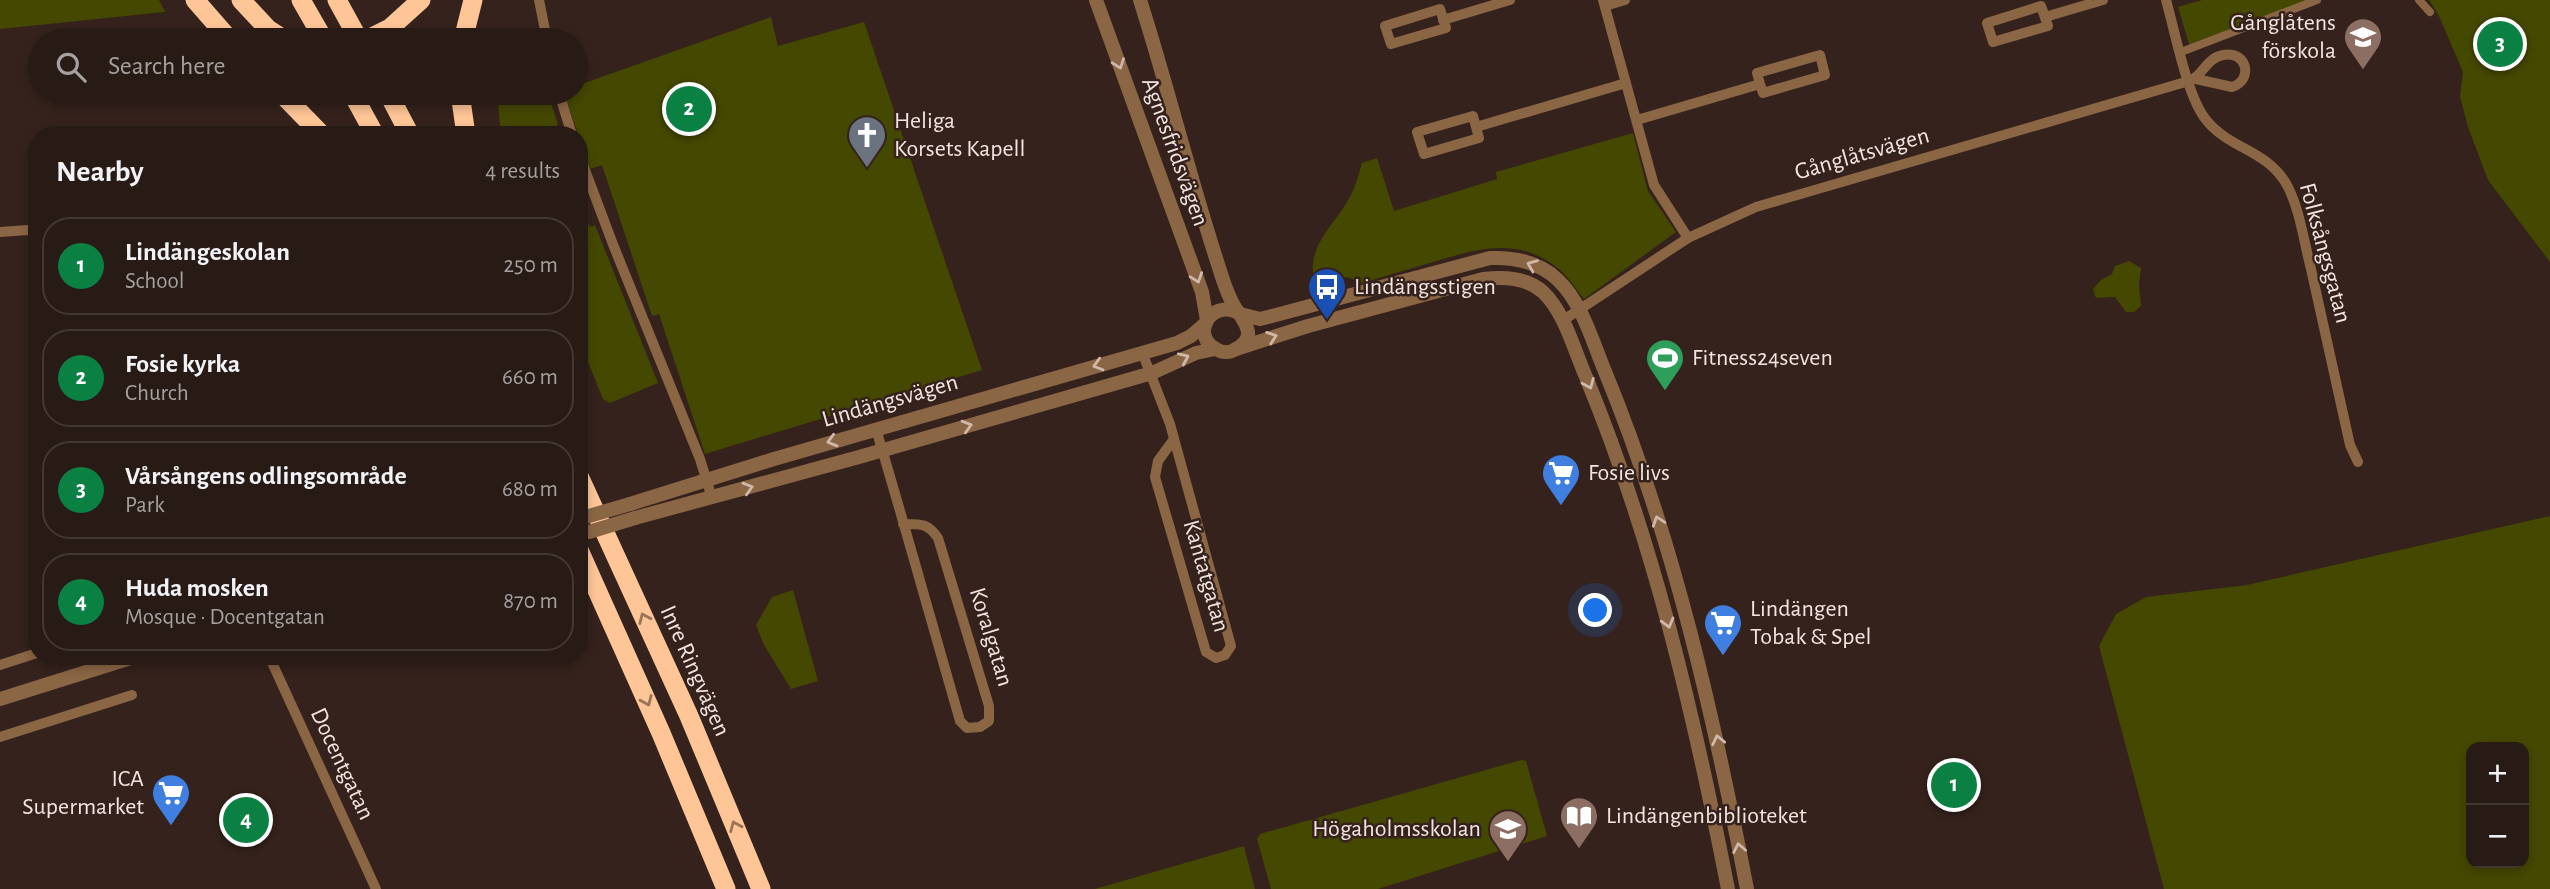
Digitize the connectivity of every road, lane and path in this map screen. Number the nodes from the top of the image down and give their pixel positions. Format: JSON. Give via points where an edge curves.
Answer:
{"nodes":[{"id":1,"x":195,"y":0,"type":"edge"},
{"id":2,"x":241,"y":0,"type":"edge"},
{"id":3,"x":302,"y":0,"type":"edge"},
{"id":4,"x":337,"y":0,"type":"edge"},
{"id":5,"x":421,"y":0,"type":"edge"},
{"id":6,"x":473,"y":0,"type":"edge"},
{"id":7,"x":539,"y":0,"type":"edge"},
{"id":8,"x":1096,"y":0,"type":"edge"},
{"id":9,"x":1140,"y":0,"type":"edge"},
{"id":10,"x":1510,"y":0,"type":"edge"},
{"id":11,"x":1625,"y":0,"type":"edge"},
{"id":12,"x":2103,"y":0,"type":"edge"},
{"id":13,"x":2166,"y":0,"type":"edge"},
{"id":14,"x":2317,"y":0,"type":"edge"},
{"id":15,"x":2419,"y":0,"type":"edge"},
{"id":16,"x":1604,"y":3,"type":"edge"},
{"id":17,"x":2430,"y":12,"type":"dead end"},
{"id":18,"x":2045,"y":17,"type":"junction"},
{"id":19,"x":1443,"y":20,"type":"junction"},
{"id":20,"x":220,"y":28,"type":"edge"},
{"id":21,"x":267,"y":28,"type":"edge"},
{"id":22,"x":317,"y":28,"type":"edge"},
{"id":23,"x":352,"y":28,"type":"edge"},
{"id":24,"x":388,"y":28,"type":"edge"},
{"id":25,"x":466,"y":28,"type":"edge"},
{"id":26,"x":545,"y":28,"type":"edge"},
{"id":27,"x":2181,"y":52,"type":"junction"},
{"id":28,"x":2192,"y":80,"type":"junction"},
{"id":29,"x":1626,"y":83,"type":"junction"},
{"id":30,"x":1760,"y":84,"type":"junction"},
{"id":31,"x":293,"y":105,"type":"edge"},
{"id":32,"x":359,"y":105,"type":"edge"},
{"id":33,"x":394,"y":105,"type":"edge"},
{"id":34,"x":462,"y":105,"type":"edge"},
{"id":35,"x":563,"y":105,"type":"edge"},
{"id":36,"x":1637,"y":120,"type":"junction"},
{"id":37,"x":313,"y":126,"type":"edge"},
{"id":38,"x":370,"y":126,"type":"edge"},
{"id":39,"x":405,"y":126,"type":"edge"},
{"id":40,"x":465,"y":126,"type":"edge"},
{"id":41,"x":569,"y":126,"type":"edge"},
{"id":42,"x":1476,"y":127,"type":"junction"},
{"id":43,"x":588,"y":177,"type":"edge"},
{"id":44,"x":28,"y":230,"type":"edge"},
{"id":45,"x":0,"y":232,"type":"edge"},
{"id":46,"x":1688,"y":238,"type":"junction"},
{"id":47,"x":1580,"y":311,"type":"junction"},
{"id":48,"x":1239,"y":313,"type":"junction"},
{"id":49,"x":1562,"y":321,"type":"junction"},
{"id":50,"x":1206,"y":322,"type":"junction"},
{"id":51,"x":1214,"y":349,"type":"junction"},
{"id":52,"x":1236,"y":349,"type":"junction"},
{"id":53,"x":1142,"y":352,"type":"junction"},
{"id":54,"x":1152,"y":373,"type":"junction"},
{"id":55,"x":876,"y":429,"type":"junction"},
{"id":56,"x":1174,"y":439,"type":"junction"},
{"id":57,"x":883,"y":451,"type":"junction"},
{"id":58,"x":2358,"y":462,"type":"dead end"},
{"id":59,"x":707,"y":480,"type":"junction"},
{"id":60,"x":588,"y":496,"type":"edge"},
{"id":61,"x":712,"y":498,"type":"junction"},
{"id":62,"x":588,"y":516,"type":"edge"},
{"id":63,"x":904,"y":524,"type":"junction"},
{"id":64,"x":588,"y":537,"type":"edge"},
{"id":65,"x":588,"y":554,"type":"edge"},
{"id":66,"x":28,"y":656,"type":"edge"},
{"id":67,"x":0,"y":665,"type":"edge"},
{"id":68,"x":109,"y":665,"type":"edge"},
{"id":69,"x":273,"y":665,"type":"edge"},
{"id":70,"x":132,"y":695,"type":"dead end"},
{"id":71,"x":0,"y":699,"type":"edge"},
{"id":72,"x":0,"y":737,"type":"edge"},
{"id":73,"x":376,"y":889,"type":"edge"},
{"id":74,"x":726,"y":889,"type":"edge"},
{"id":75,"x":761,"y":889,"type":"edge"},
{"id":76,"x":1728,"y":889,"type":"edge"},
{"id":77,"x":1747,"y":889,"type":"edge"}],
"edges":[{"from":1,"to":20,"type":"highway"},
{"from":2,"to":21,"type":"highway"},
{"from":3,"to":22,"type":"highway"},
{"from":4,"to":23,"type":"highway"},
{"from":5,"to":24,"type":"highway"},
{"from":6,"to":25,"type":"highway"},
{"from":7,"to":26,"type":"street"},
{"from":8,"to":50,"type":"street","name":"Agnesfridsvägen","one_way":true,"via":[[1198,280]]},
{"from":9,"to":48,"type":"street","name":"Agnesfridsvägen","via":[[1202,216]]},
{"from":10,"to":19,"type":"street"},
{"from":11,"to":16,"type":"street"},
{"from":12,"to":18,"type":"street"},
{"from":13,"to":27,"type":"street","name":"Folksångsgatan"},
{"from":14,"to":27,"type":"street"},
{"from":15,"to":17,"type":"street"},
{"from":16,"to":29,"type":"street"},
{"from":18,"to":18,"type":"street","via":[[2041,6],[1987,23],[1993,42],[2048,26]]},
{"from":19,"to":19,"type":"street","via":[[1440,9],[1385,26],[1391,44],[1446,28]]},
{"from":27,"to":28,"type":"street","name":"Folksångsgatan"},
{"from":28,"to":46,"type":"street","name":"Gånglåtsvägen","via":[[1756,207]]},
{"from":28,"to":58,"type":"street","name":"Folksångsgatan","via":[[2193,97],[2207,122],[2268,161],[2289,189],[2350,445]]},
{"from":29,"to":36,"type":"street"},
{"from":29,"to":42,"type":"street"},
{"from":30,"to":30,"type":"street","via":[[1763,93],[1825,75],[1820,55],[1757,74]]},
{"from":30,"to":36,"type":"street"},
{"from":31,"to":37,"type":"highway"},
{"from":32,"to":38,"type":"highway"},
{"from":33,"to":39,"type":"highway"},
{"from":34,"to":40,"type":"highway"},
{"from":35,"to":41,"type":"street"},
{"from":36,"to":46,"type":"street","via":[[1654,185]]},
{"from":42,"to":42,"type":"street","via":[[1473,116],[1417,132],[1424,154],[1479,138]]},
{"from":43,"to":59,"type":"street"},
{"from":44,"to":45,"type":"street"},
{"from":46,"to":47,"type":"street","name":"Gånglåtsvägen"},
{"from":47,"to":48,"type":"street","name":"Lindängsvägen","one_way":true,"via":[[1546,271],[1504,258],[1476,261],[1260,319]]},
{"from":47,"to":49,"type":"street","name":"Gånglåtsvägen"},
{"from":77,"to":47,"type":"street","name":"Lindängsvägen","one_way":true,"via":[[1711,709],[1670,560],[1627,424]]},
{"from":48,"to":50,"type":"street","name":"Lindängsvägen","via":[[1218,310]]},
{"from":48,"to":52,"type":"street","via":[[1248,330]]},
{"from":52,"to":49,"type":"street","name":"Lindängsvägen","one_way":true,"via":[[1501,277],[1536,287]]},
{"from":49,"to":76,"type":"street","name":"Lindängsvägen","one_way":true,"via":[[1613,445],[1652,565],[1689,700]]},
{"from":50,"to":51,"type":"street","via":[[1206,337]]},
{"from":50,"to":53,"type":"street","name":"Lindängsvägen","via":[[1184,341]]},
{"from":51,"to":52,"type":"street","name":"Lindängsvägen"},
{"from":54,"to":51,"type":"street","name":"Lindängsvägen","one_way":true},
{"from":53,"to":54,"type":"street","name":"Kantatgatan"},
{"from":53,"to":55,"type":"street","name":"Lindängsvägen","one_way":true},
{"from":54,"to":56,"type":"street","name":"Kantatgatan"},
{"from":57,"to":54,"type":"street","name":"Lindängsvägen","one_way":true},
{"from":55,"to":57,"type":"street","name":"Koralgatan"},
{"from":55,"to":59,"type":"street","name":"Lindängsvägen","one_way":true},
{"from":56,"to":56,"type":"street","name":"Kantatgatan","via":[[1231,646],[1216,658],[1206,652],[1155,477],[1158,461]]},
{"from":61,"to":57,"type":"street","name":"Lindängsvägen","one_way":true},
{"from":57,"to":63,"type":"street","name":"Koralgatan"},
{"from":59,"to":61,"type":"street"},
{"from":59,"to":62,"type":"street","name":"Lindängsvägen","bridge":true},
{"from":75,"to":60,"type":"highway","name":"Inre Ringvägen","one_way":true},
{"from":61,"to":64,"type":"street","name":"Lindängsvägen","bridge":true},
{"from":63,"to":63,"type":"street","name":"Koralgatan","via":[[960,721],[967,728],[980,727],[989,721],[989,706],[938,538],[932,528]]},
{"from":65,"to":74,"type":"highway","one_way":true},
{"from":66,"to":67,"type":"street"},
{"from":68,"to":71,"type":"street"},
{"from":69,"to":73,"type":"street","name":"Docentgatan"},
{"from":70,"to":72,"type":"street"}]}
